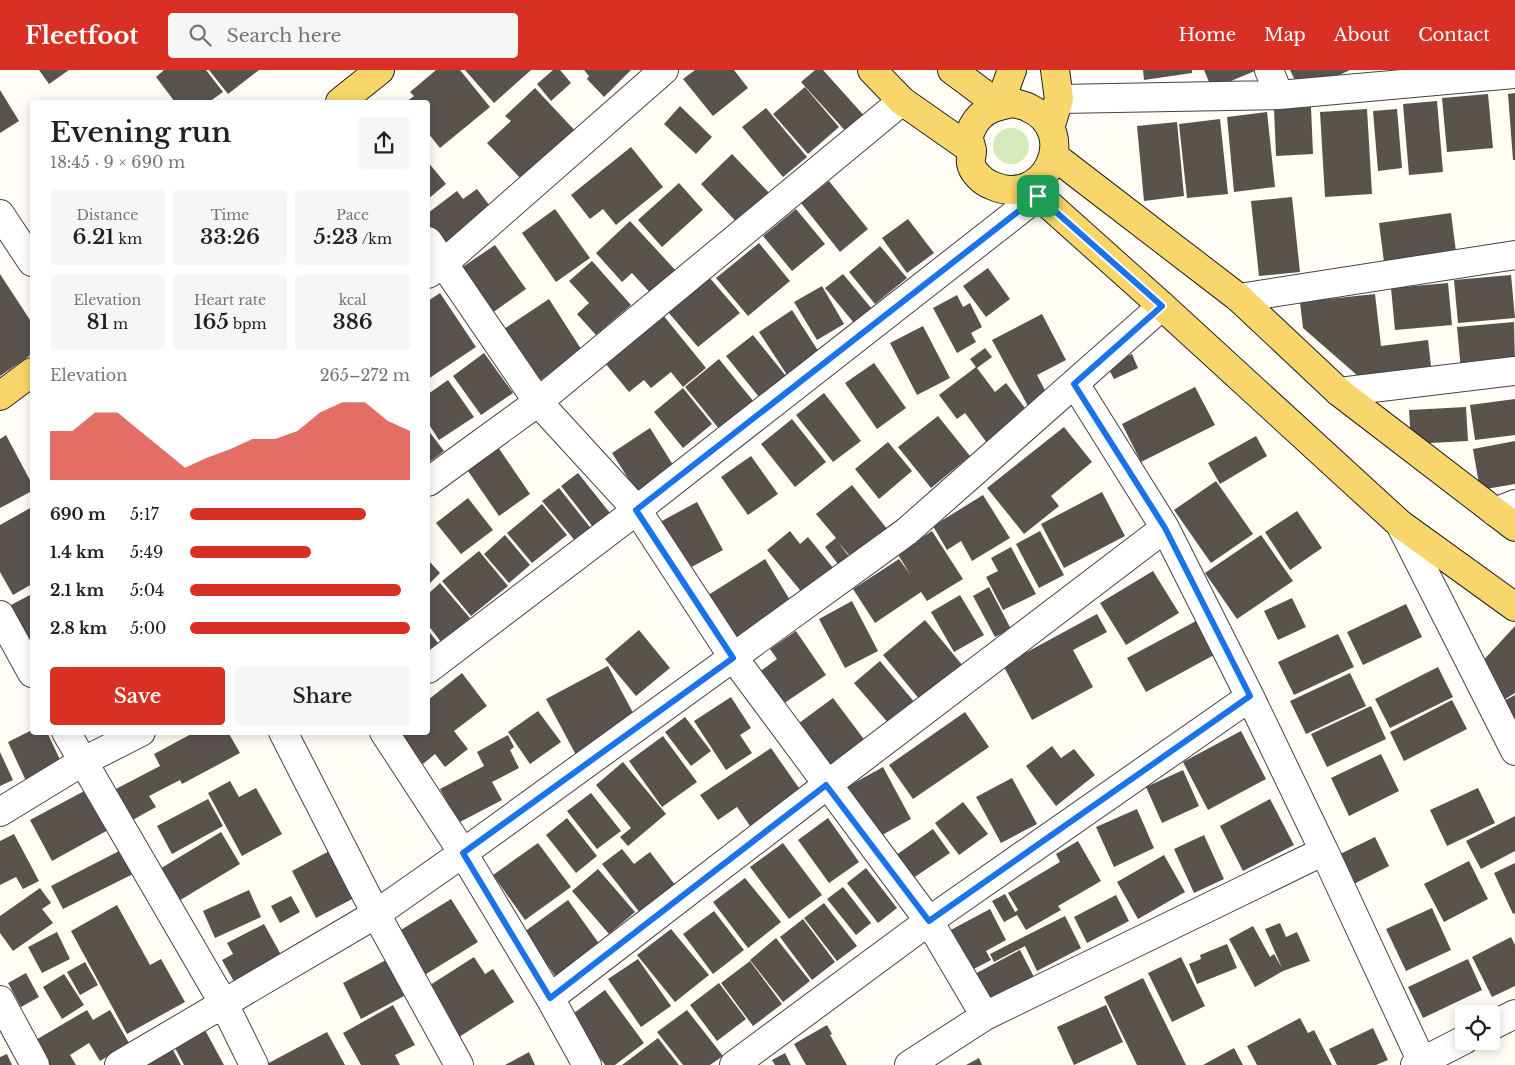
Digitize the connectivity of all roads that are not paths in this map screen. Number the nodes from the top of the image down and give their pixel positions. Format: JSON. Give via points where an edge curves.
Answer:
{"nodes":[{"id":1,"x":380,"y":70,"type":"edge"},
{"id":2,"x":664,"y":70,"type":"edge"},
{"id":3,"x":872,"y":70,"type":"edge"},
{"id":4,"x":952,"y":70,"type":"edge"},
{"id":5,"x":1012,"y":70,"type":"edge"},
{"id":6,"x":1055,"y":70,"type":"edge"},
{"id":7,"x":1269,"y":70,"type":"edge"},
{"id":8,"x":1515,"y":74,"type":"edge"},
{"id":9,"x":1278,"y":96,"type":"junction"},
{"id":10,"x":1059,"y":99,"type":"junction"},
{"id":11,"x":342,"y":100,"type":"edge"},
{"id":12,"x":902,"y":101,"type":"junction"},
{"id":13,"x":1000,"y":105,"type":"junction"},
{"id":14,"x":1050,"y":128,"type":"junction"},
{"id":15,"x":972,"y":150,"type":"junction"},
{"id":16,"x":1054,"y":156,"type":"junction"},
{"id":17,"x":1033,"y":191,"type":"junction"},
{"id":18,"x":0,"y":214,"type":"edge"},
{"id":19,"x":430,"y":248,"type":"edge"},
{"id":20,"x":1515,"y":255,"type":"edge"},
{"id":21,"x":30,"y":259,"type":"edge"},
{"id":22,"x":436,"y":269,"type":"edge"},
{"id":23,"x":1239,"y":298,"type":"junction"},
{"id":24,"x":1162,"y":306,"type":"junction"},
{"id":25,"x":1515,"y":371,"type":"edge"},
{"id":26,"x":30,"y":374,"type":"edge"},
{"id":27,"x":1074,"y":384,"type":"junction"},
{"id":28,"x":1339,"y":392,"type":"junction"},
{"id":29,"x":0,"y":396,"type":"edge"},
{"id":30,"x":538,"y":402,"type":"junction"},
{"id":31,"x":430,"y":481,"type":"edge"},
{"id":32,"x":636,"y":510,"type":"junction"},
{"id":33,"x":1508,"y":514,"type":"edge"},
{"id":34,"x":1400,"y":524,"type":"junction"},
{"id":35,"x":1165,"y":528,"type":"junction"},
{"id":36,"x":1515,"y":607,"type":"edge"},
{"id":37,"x":0,"y":614,"type":"edge"},
{"id":38,"x":733,"y":658,"type":"junction"},
{"id":39,"x":430,"y":667,"type":"edge"},
{"id":40,"x":30,"y":669,"type":"edge"},
{"id":41,"x":1250,"y":696,"type":"junction"},
{"id":42,"x":68,"y":735,"type":"edge"},
{"id":43,"x":135,"y":735,"type":"edge"},
{"id":44,"x":285,"y":735,"type":"edge"},
{"id":45,"x":386,"y":735,"type":"edge"},
{"id":46,"x":1515,"y":751,"type":"edge"},
{"id":47,"x":82,"y":762,"type":"junction"},
{"id":48,"x":826,"y":785,"type":"junction"},
{"id":49,"x":0,"y":812,"type":"edge"},
{"id":50,"x":1324,"y":851,"type":"junction"},
{"id":51,"x":463,"y":853,"type":"junction"},
{"id":52,"x":376,"y":914,"type":"junction"},
{"id":53,"x":929,"y":921,"type":"junction"},
{"id":54,"x":550,"y":998,"type":"junction"},
{"id":55,"x":0,"y":1000,"type":"edge"},
{"id":56,"x":224,"y":1004,"type":"junction"},
{"id":57,"x":1515,"y":1014,"type":"edge"},
{"id":58,"x":985,"y":1016,"type":"junction"},
{"id":59,"x":1500,"y":1022,"type":"edge"},
{"id":60,"x":1455,"y":1044,"type":"edge"},
{"id":61,"x":1418,"y":1063,"type":"edge"},
{"id":62,"x":35,"y":1065,"type":"edge"},
{"id":63,"x":118,"y":1065,"type":"edge"},
{"id":64,"x":254,"y":1065,"type":"edge"},
{"id":65,"x":459,"y":1065,"type":"edge"},
{"id":66,"x":587,"y":1065,"type":"edge"},
{"id":67,"x":734,"y":1065,"type":"edge"},
{"id":68,"x":909,"y":1065,"type":"edge"}],
"edges":[{"from":1,"to":11,"type":"main road"},
{"from":2,"to":22,"type":"street"},
{"from":3,"to":12,"type":"main road"},
{"from":4,"to":13,"type":"main road"},
{"from":5,"to":13,"type":"main road"},
{"from":6,"to":10,"type":"main road"},
{"from":7,"to":9,"type":"street"},
{"from":8,"to":9,"type":"street"},
{"from":9,"to":10,"type":"street"},
{"from":10,"to":14,"type":"main road"},
{"from":12,"to":15,"type":"main road"},
{"from":12,"to":30,"type":"street"},
{"from":13,"to":14,"type":"main road","via":[[1029,107],[1042,116]]},
{"from":13,"to":15,"type":"main road","via":[[986,111],[975,122],[969,136]]},
{"from":14,"to":16,"type":"main road"},
{"from":15,"to":17,"type":"main road","via":[[971,164],[978,176],[989,184],[1002,189]]},
{"from":16,"to":17,"type":"main road"},
{"from":16,"to":23,"type":"main road"},
{"from":17,"to":24,"type":"main road"},
{"from":17,"to":32,"type":"street"},
{"from":18,"to":21,"type":"street"},
{"from":19,"to":22,"type":"street"},
{"from":20,"to":23,"type":"street"},
{"from":22,"to":30,"type":"street"},
{"from":23,"to":28,"type":"main road"},
{"from":24,"to":27,"type":"street"},
{"from":24,"to":34,"type":"main road"},
{"from":25,"to":28,"type":"street"},
{"from":26,"to":29,"type":"main road"},
{"from":27,"to":35,"type":"street"},
{"from":27,"to":38,"type":"street","via":[[906,532]]},
{"from":28,"to":33,"type":"main road"},
{"from":30,"to":31,"type":"street"},
{"from":30,"to":32,"type":"street"},
{"from":32,"to":38,"type":"street"},
{"from":32,"to":39,"type":"street"},
{"from":34,"to":36,"type":"main road"},
{"from":34,"to":46,"type":"street"},
{"from":35,"to":41,"type":"street"},
{"from":35,"to":48,"type":"street"},
{"from":37,"to":40,"type":"street"},
{"from":38,"to":48,"type":"street"},
{"from":38,"to":51,"type":"street"},
{"from":41,"to":50,"type":"street"},
{"from":41,"to":53,"type":"street"},
{"from":42,"to":47,"type":"street"},
{"from":43,"to":47,"type":"street"},
{"from":44,"to":52,"type":"street"},
{"from":45,"to":51,"type":"street"},
{"from":47,"to":49,"type":"street"},
{"from":47,"to":56,"type":"street"},
{"from":48,"to":53,"type":"street"},
{"from":48,"to":54,"type":"street"},
{"from":50,"to":58,"type":"street"},
{"from":50,"to":61,"type":"street"},
{"from":51,"to":52,"type":"street"},
{"from":51,"to":54,"type":"street"},
{"from":52,"to":56,"type":"street"},
{"from":52,"to":65,"type":"street"},
{"from":53,"to":58,"type":"street"},
{"from":53,"to":67,"type":"street"},
{"from":54,"to":66,"type":"street"},
{"from":55,"to":62,"type":"street"},
{"from":56,"to":63,"type":"street"},
{"from":56,"to":64,"type":"street"},
{"from":57,"to":59,"type":"street"},
{"from":58,"to":68,"type":"street"},
{"from":60,"to":61,"type":"street"}]}
